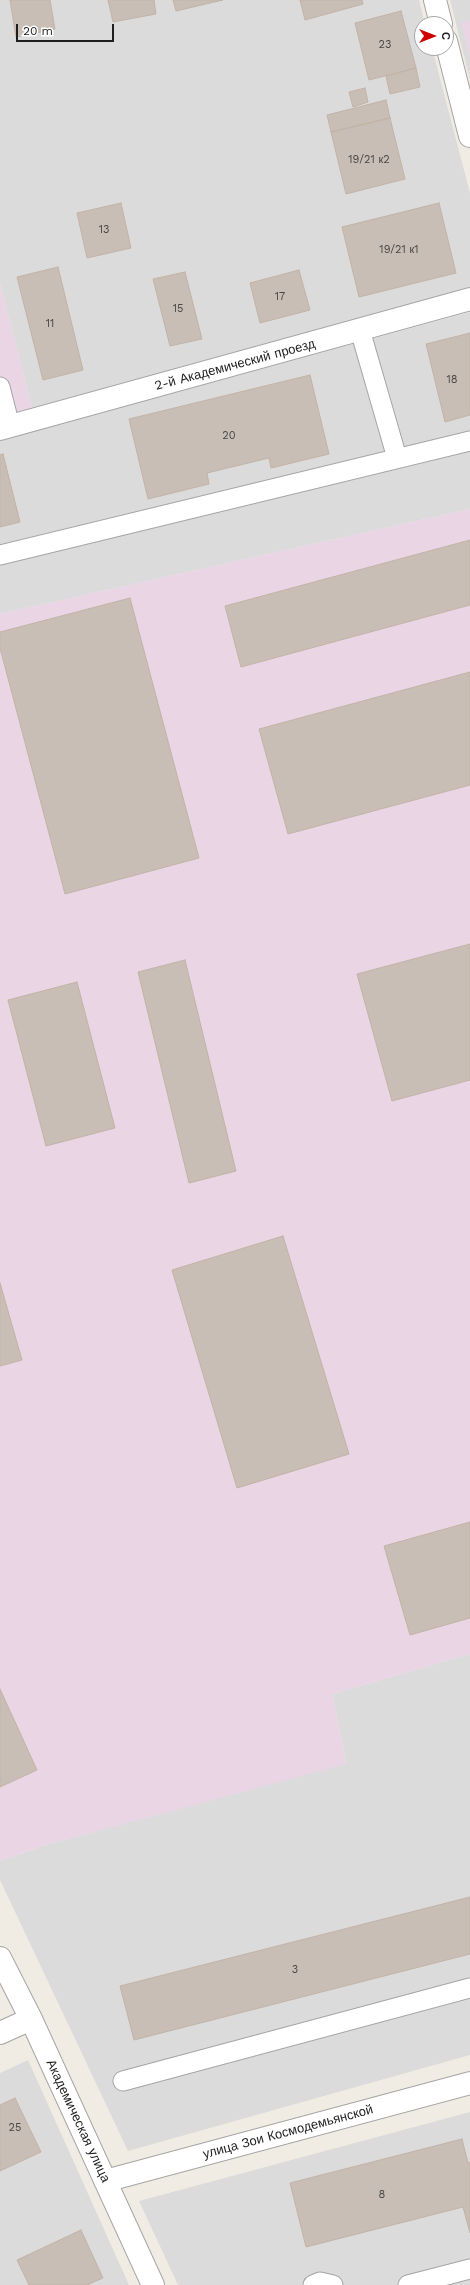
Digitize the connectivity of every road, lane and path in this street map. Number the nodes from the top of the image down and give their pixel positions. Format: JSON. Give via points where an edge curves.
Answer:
{"nodes":[{"id":1,"x":435,"y":0,"type":"edge"},
{"id":2,"x":440,"y":16,"type":"edge"},
{"id":3,"x":452,"y":56,"type":"edge"},
{"id":4,"x":465,"y":90,"type":"edge"},
{"id":5,"x":470,"y":136,"type":"edge"},
{"id":6,"x":470,"y":299,"type":"edge"},
{"id":7,"x":360,"y":330,"type":"junction"},
{"id":8,"x":0,"y":387,"type":"edge"},
{"id":9,"x":5,"y":427,"type":"edge"},
{"id":10,"x":470,"y":441,"type":"edge"},
{"id":11,"x":397,"y":458,"type":"junction"},
{"id":12,"x":0,"y":555,"type":"edge"},
{"id":13,"x":0,"y":1958,"type":"edge"},
{"id":14,"x":470,"y":1988,"type":"edge"},
{"id":15,"x":31,"y":2019,"type":"junction"},
{"id":16,"x":0,"y":2033,"type":"edge"},
{"id":17,"x":123,"y":2081,"type":"dead end"},
{"id":18,"x":470,"y":2083,"type":"edge"},
{"id":19,"x":105,"y":2181,"type":"junction"},
{"id":20,"x":470,"y":2269,"type":"edge"},
{"id":21,"x":153,"y":2285,"type":"edge"},
{"id":22,"x":313,"y":2285,"type":"edge"},
{"id":23,"x":333,"y":2285,"type":"edge"},
{"id":24,"x":408,"y":2285,"type":"edge"}],
"edges":[{"from":1,"to":2,"type":"street"},
{"from":3,"to":4,"type":"street"},
{"from":4,"to":5,"type":"street"},
{"from":6,"to":7,"type":"street","name":"2-й Академический проезд"},
{"from":7,"to":9,"type":"street","name":"2-й Академический проезд"},
{"from":7,"to":11,"type":"lane"},
{"from":8,"to":9,"type":"lane"},
{"from":10,"to":11,"type":"lane"},
{"from":11,"to":12,"type":"lane"},
{"from":13,"to":15,"type":"street","name":"Академическая улица"},
{"from":14,"to":17,"type":"lane"},
{"from":15,"to":16,"type":"street"},
{"from":15,"to":19,"type":"street","name":"Академическая улица"},
{"from":18,"to":19,"type":"street","name":"улица Зои Космодемьянской"},
{"from":19,"to":21,"type":"street","name":"Академическая улица"},
{"from":20,"to":24,"type":"lane"},
{"from":22,"to":23,"type":"lane","via":[[320,2282]]}]}
